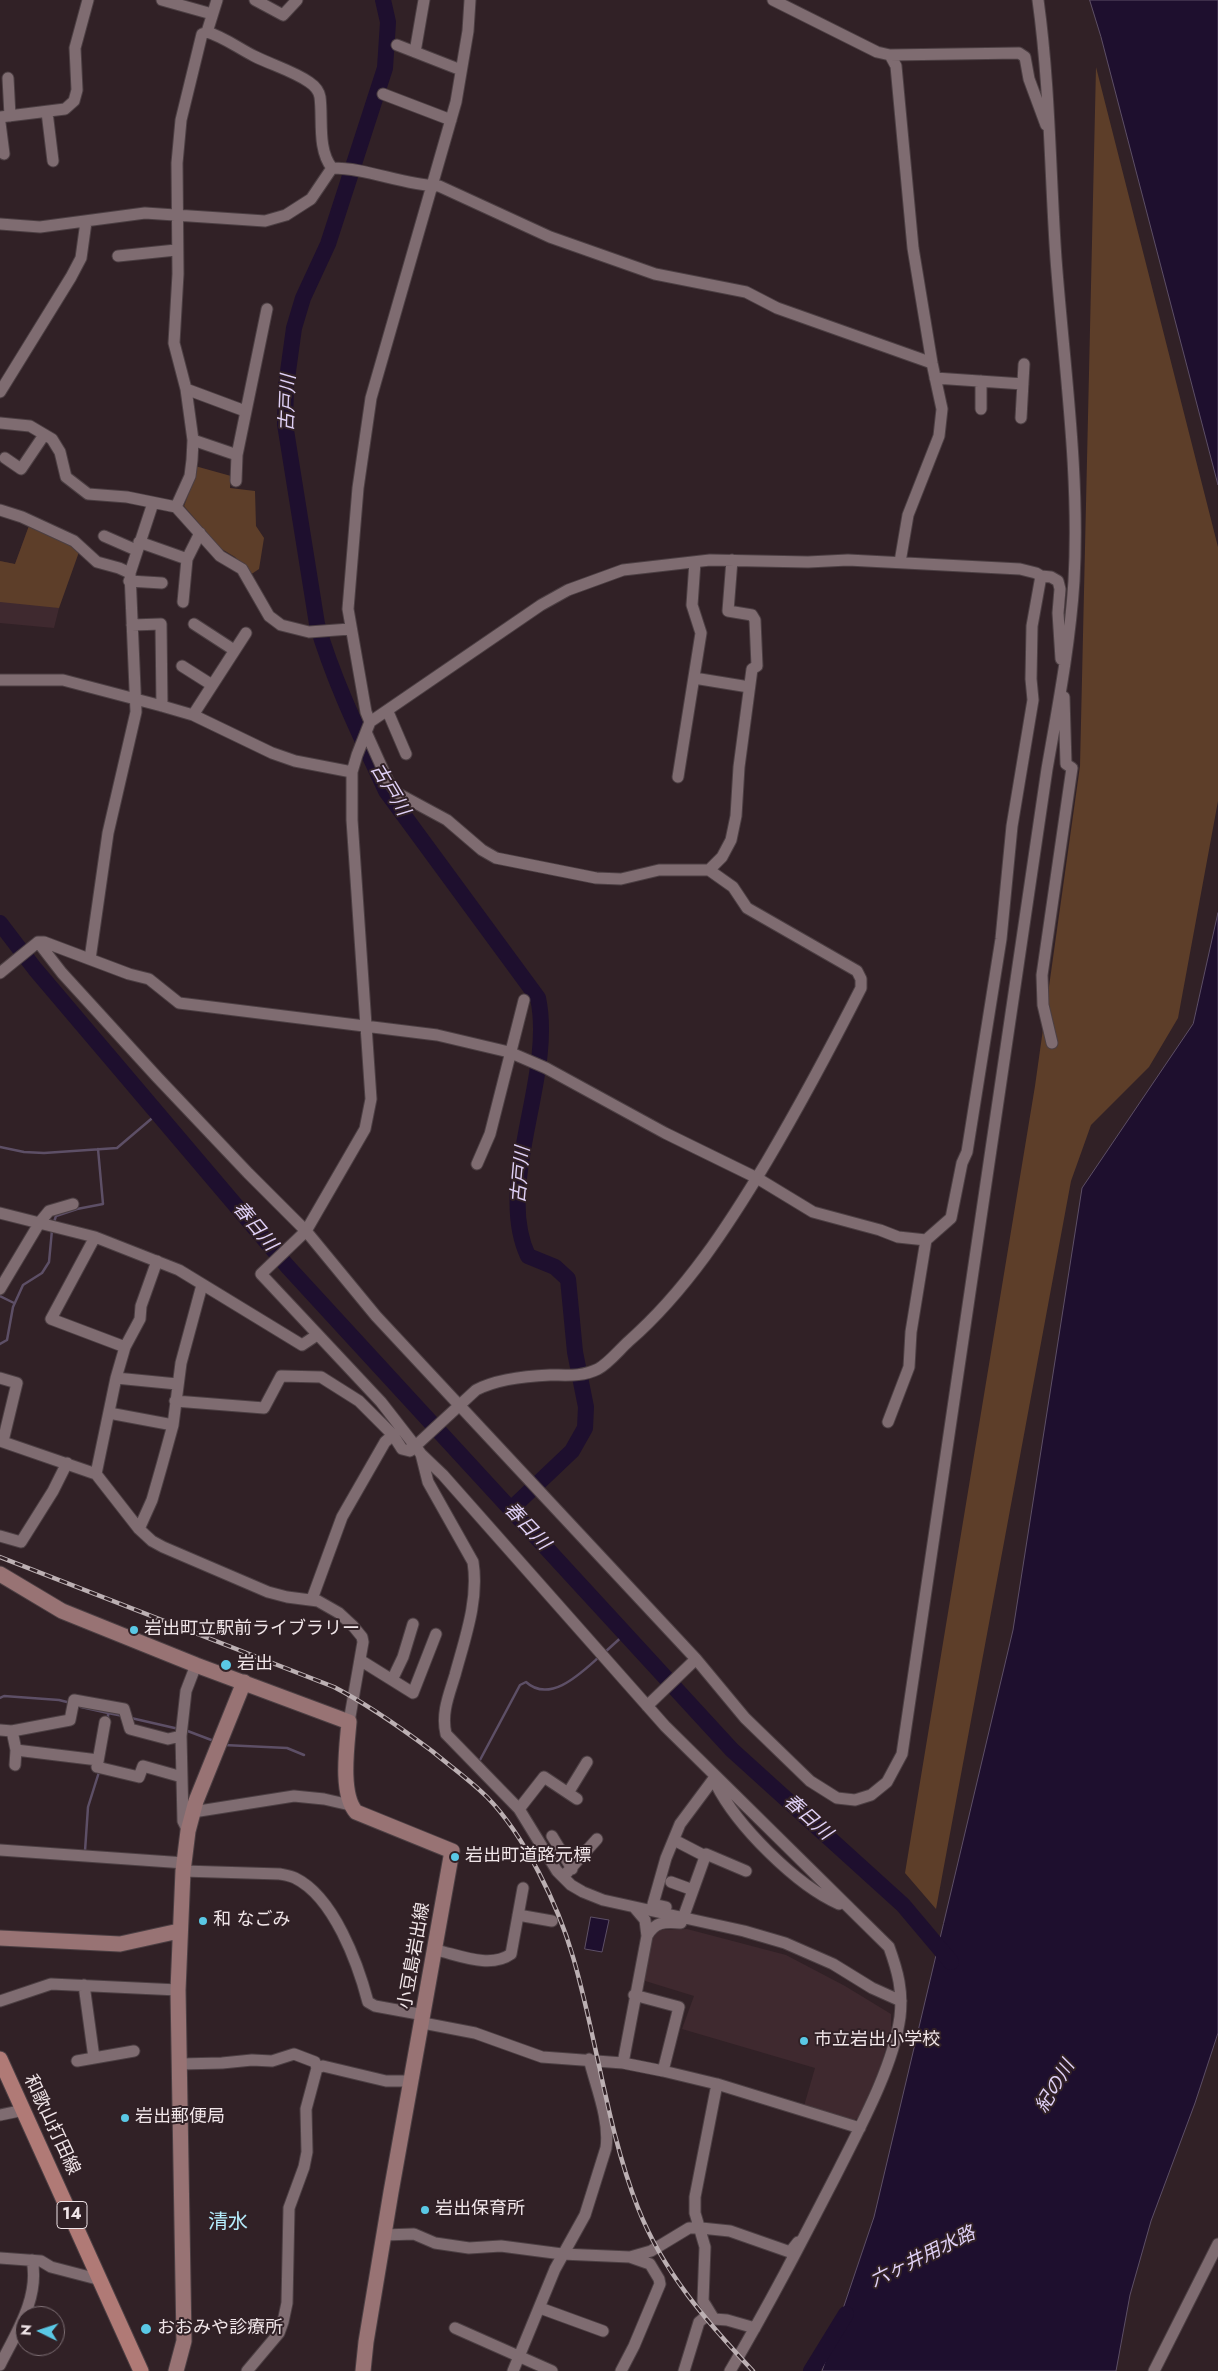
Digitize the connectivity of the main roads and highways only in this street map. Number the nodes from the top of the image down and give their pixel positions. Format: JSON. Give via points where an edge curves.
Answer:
{"nodes":[{"id":1,"x":0,"y":1574,"type":"edge"},
{"id":2,"x":244,"y":1682,"type":"junction"},
{"id":3,"x":179,"y":1930,"type":"junction"},
{"id":4,"x":0,"y":1938,"type":"edge"},
{"id":5,"x":0,"y":2059,"type":"edge"},
{"id":6,"x":141,"y":2371,"type":"edge"},
{"id":7,"x":176,"y":2371,"type":"edge"},
{"id":8,"x":363,"y":2371,"type":"edge"}],
"edges":[{"from":1,"to":2,"type":"main road","via":[[62,1611]]},
{"from":2,"to":3,"type":"main road","via":[[193,1812],[188,1832]]},
{"from":2,"to":8,"type":"main road","name":"小豆島岩出線","via":[[349,1722],[346,1768],[350,1805],[356,1812],[452,1851]]},
{"from":3,"to":4,"type":"main road","via":[[120,1944]]},
{"from":3,"to":7,"type":"main road","via":[[184,2341]]},
{"from":5,"to":6,"type":"main road","name":"和歌山打田線","number":"14"}]}
